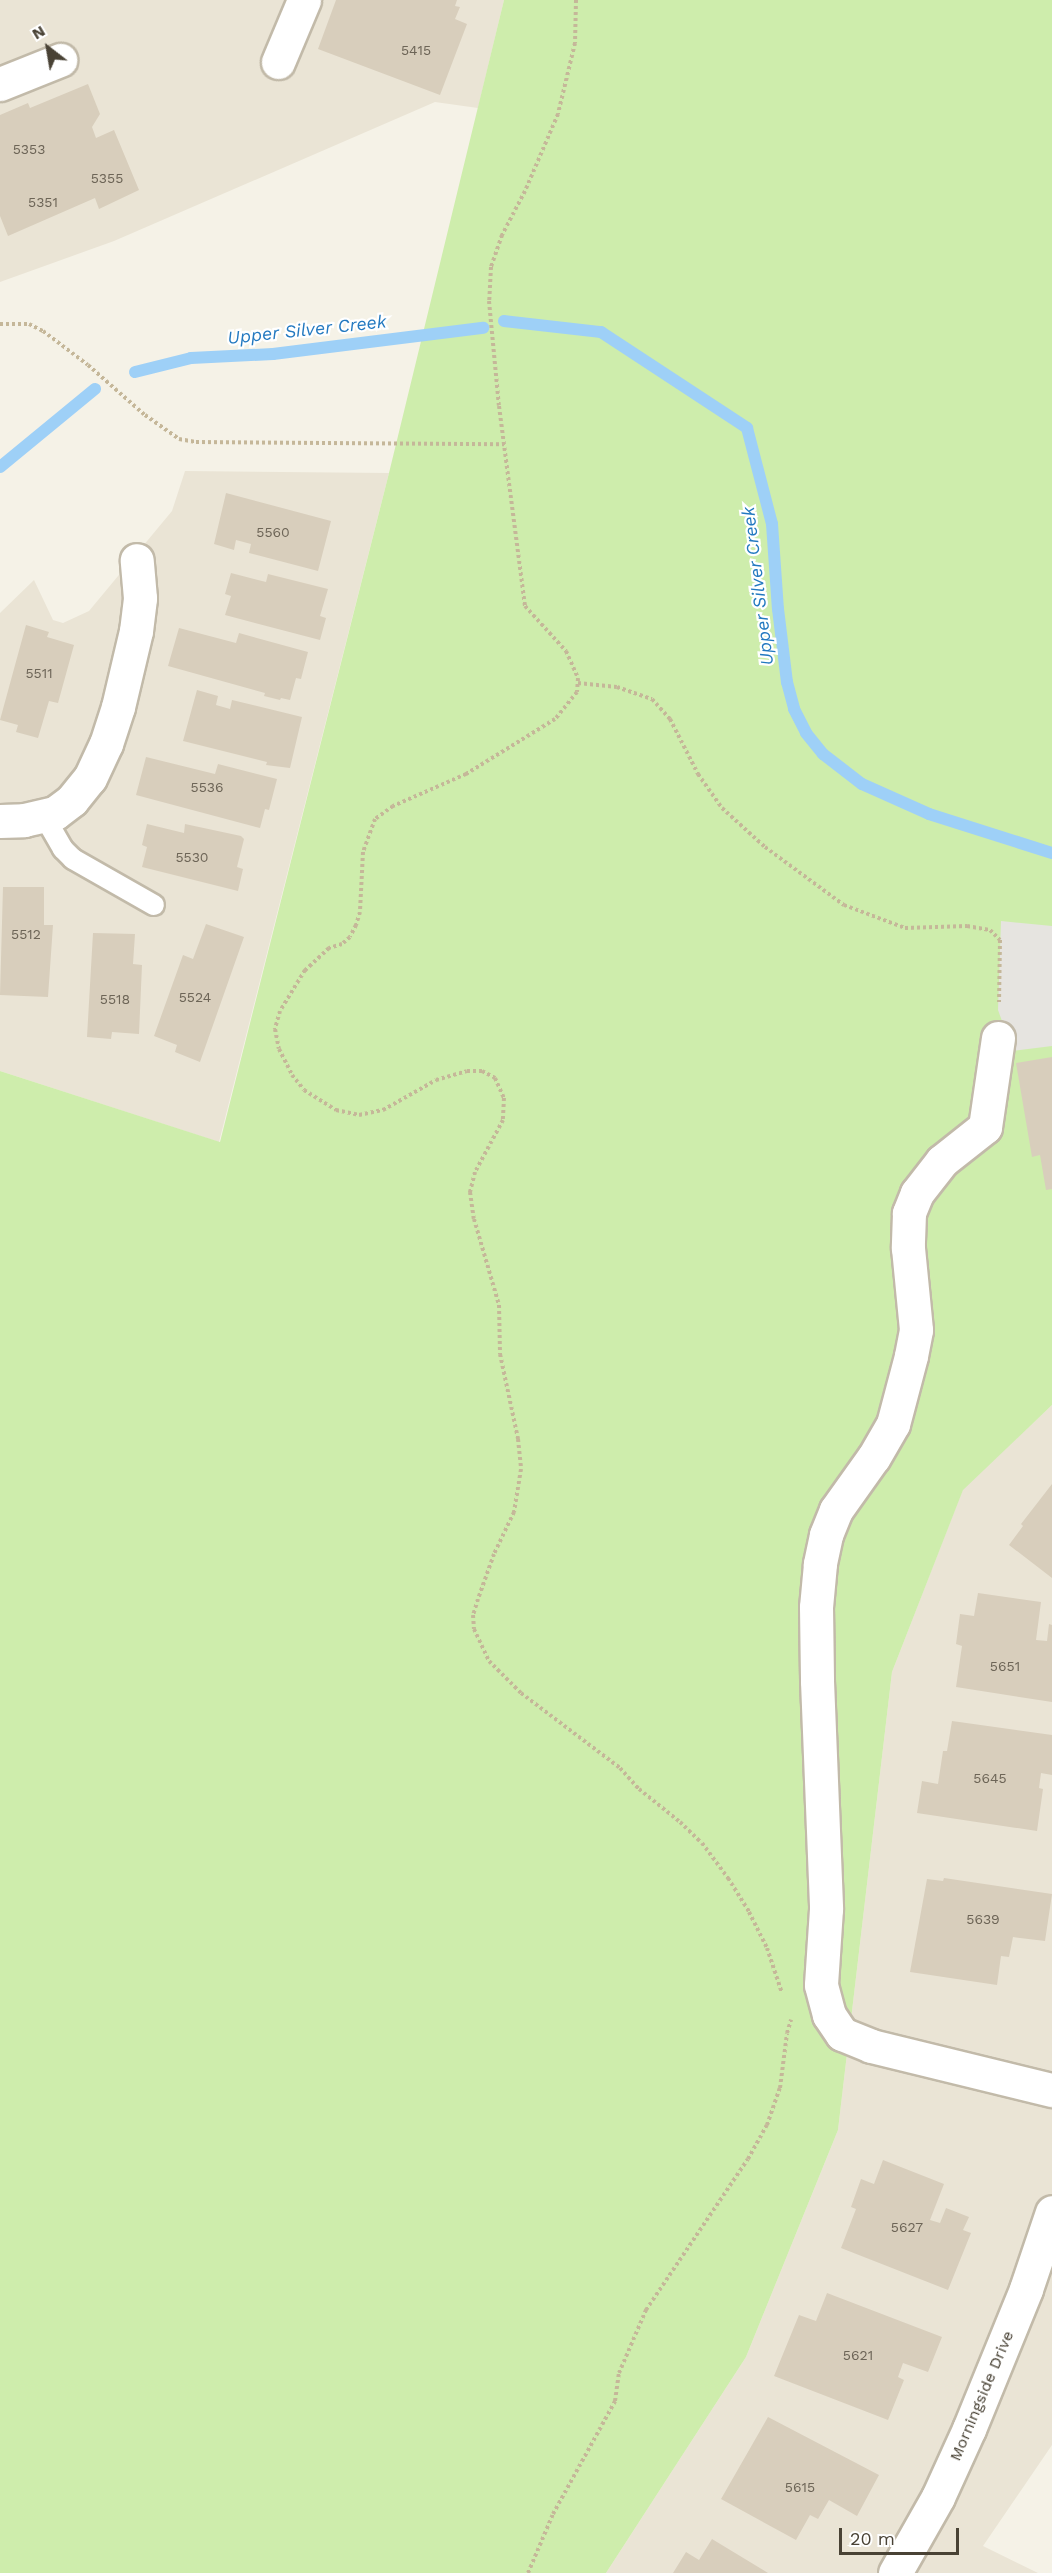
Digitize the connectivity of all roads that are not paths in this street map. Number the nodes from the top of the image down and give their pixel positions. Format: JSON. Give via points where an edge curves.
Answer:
{"nodes":[{"id":1,"x":304,"y":0,"type":"edge"},
{"id":2,"x":60,"y":60,"type":"dead end"},
{"id":3,"x":278,"y":62,"type":"dead end"},
{"id":4,"x":0,"y":84,"type":"edge"},
{"id":5,"x":137,"y":560,"type":"dead end"},
{"id":6,"x":44,"y":816,"type":"junction"},
{"id":7,"x":0,"y":821,"type":"edge"},
{"id":8,"x":154,"y":905,"type":"dead end"},
{"id":9,"x":998,"y":1038,"type":"road end"},
{"id":10,"x":1052,"y":2090,"type":"edge"},
{"id":11,"x":1052,"y":2212,"type":"edge"},
{"id":12,"x":895,"y":2573,"type":"edge"}],
"edges":[{"from":1,"to":3,"type":"street"},
{"from":2,"to":4,"type":"street"},
{"from":5,"to":6,"type":"street","via":[[140,614],[106,744],[90,778],[72,800]]},
{"from":6,"to":7,"type":"street"},
{"from":6,"to":8,"type":"lane","via":[[73,859]]},
{"from":9,"to":10,"type":"street","via":[[984,1127],[942,1161],[917,1193],[909,1213],[908,1248],[916,1330],[911,1356],[893,1424],[836,1509],[820,1564],[817,1682],[826,1909],[821,1985],[829,2015],[842,2034],[871,2046]]},
{"from":11,"to":12,"type":"street","name":"Morningside Drive","via":[[1026,2289],[969,2429],[938,2497]]}]}
